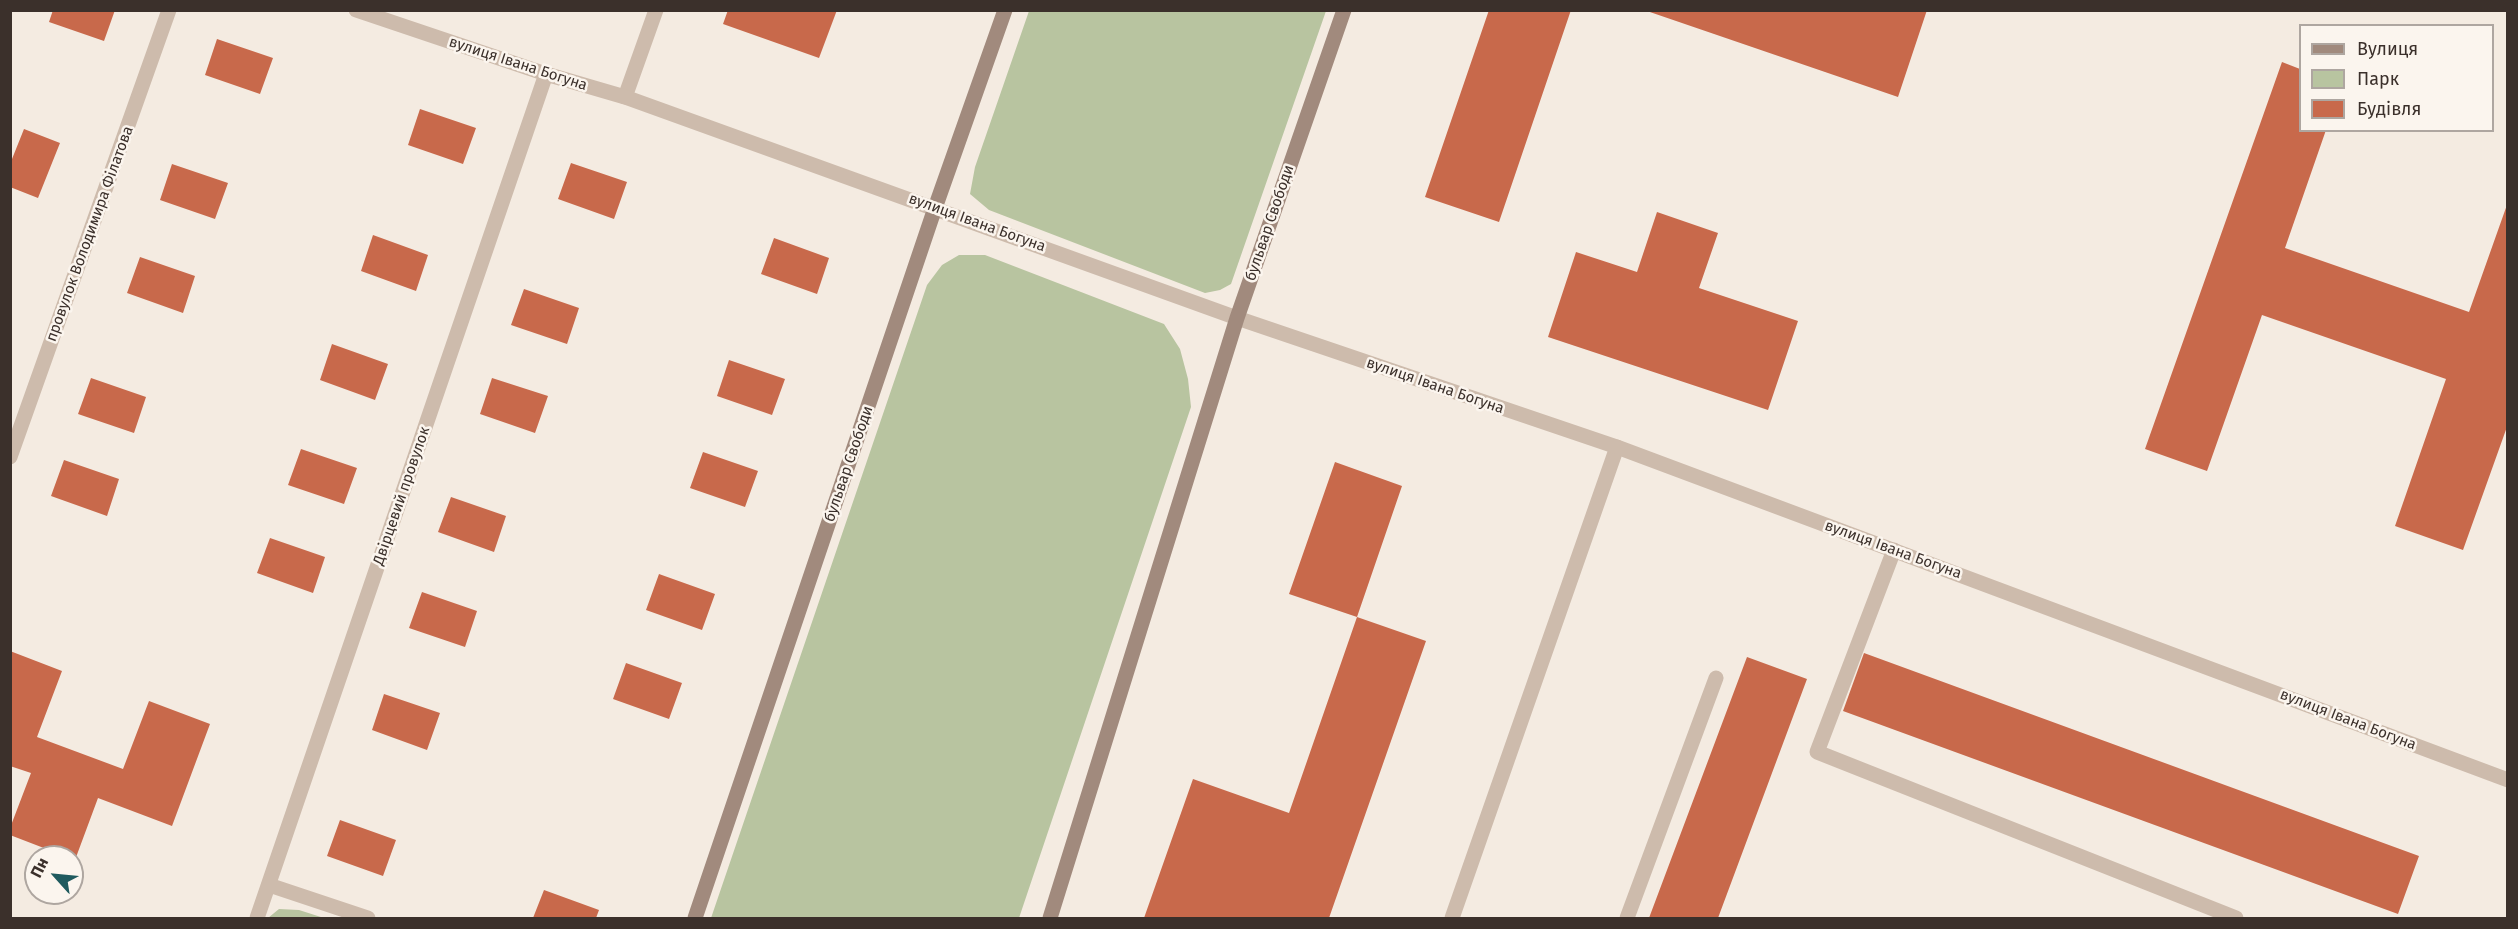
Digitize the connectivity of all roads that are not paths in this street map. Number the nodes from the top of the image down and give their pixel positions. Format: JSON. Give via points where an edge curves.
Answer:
{"nodes":[{"id":1,"x":169,"y":10,"type":"edge"},
{"id":2,"x":356,"y":10,"type":"edge"},
{"id":3,"x":656,"y":10,"type":"edge"},
{"id":4,"x":1005,"y":10,"type":"edge"},
{"id":5,"x":1344,"y":10,"type":"edge"},
{"id":6,"x":546,"y":74,"type":"junction"},
{"id":7,"x":625,"y":97,"type":"junction"},
{"id":8,"x":935,"y":208,"type":"junction"},
{"id":9,"x":1237,"y":318,"type":"junction"},
{"id":10,"x":1617,"y":447,"type":"junction"},
{"id":11,"x":10,"y":457,"type":"edge"},
{"id":12,"x":1894,"y":550,"type":"junction"},
{"id":13,"x":1716,"y":678,"type":"dead end"},
{"id":14,"x":2508,"y":780,"type":"edge"},
{"id":15,"x":269,"y":885,"type":"junction"},
{"id":16,"x":257,"y":918,"type":"edge"},
{"id":17,"x":368,"y":918,"type":"edge"},
{"id":18,"x":695,"y":918,"type":"edge"},
{"id":19,"x":1050,"y":918,"type":"edge"},
{"id":20,"x":1452,"y":918,"type":"edge"},
{"id":21,"x":1627,"y":918,"type":"edge"},
{"id":22,"x":2236,"y":918,"type":"edge"}],
"edges":[{"from":1,"to":11,"type":"street","name":"провулок Володимира Філатова"},
{"from":2,"to":6,"type":"street","name":"вулиця Івана Богуна"},
{"from":3,"to":7,"type":"street"},
{"from":4,"to":8,"type":"street","name":"бульвар Свободи"},
{"from":5,"to":9,"type":"street","name":"бульвар Свободи"},
{"from":6,"to":7,"type":"street","name":"вулиця Івана Богуна"},
{"from":6,"to":15,"type":"street","name":"Двірцевий провулок"},
{"from":7,"to":8,"type":"street","name":"вулиця Івана Богуна"},
{"from":8,"to":9,"type":"street","name":"вулиця Івана Богуна"},
{"from":8,"to":18,"type":"street","name":"бульвар Свободи"},
{"from":9,"to":10,"type":"street","name":"вулиця Івана Богуна"},
{"from":9,"to":19,"type":"street","name":"бульвар Свободи"},
{"from":10,"to":12,"type":"street","name":"вулиця Івана Богуна"},
{"from":10,"to":20,"type":"street"},
{"from":12,"to":14,"type":"street","name":"вулиця Івана Богуна"},
{"from":12,"to":22,"type":"street","via":[[1817,752]]},
{"from":13,"to":21,"type":"street"},
{"from":15,"to":16,"type":"street","name":"Двірцевий провулок"},
{"from":15,"to":17,"type":"street"}]}
